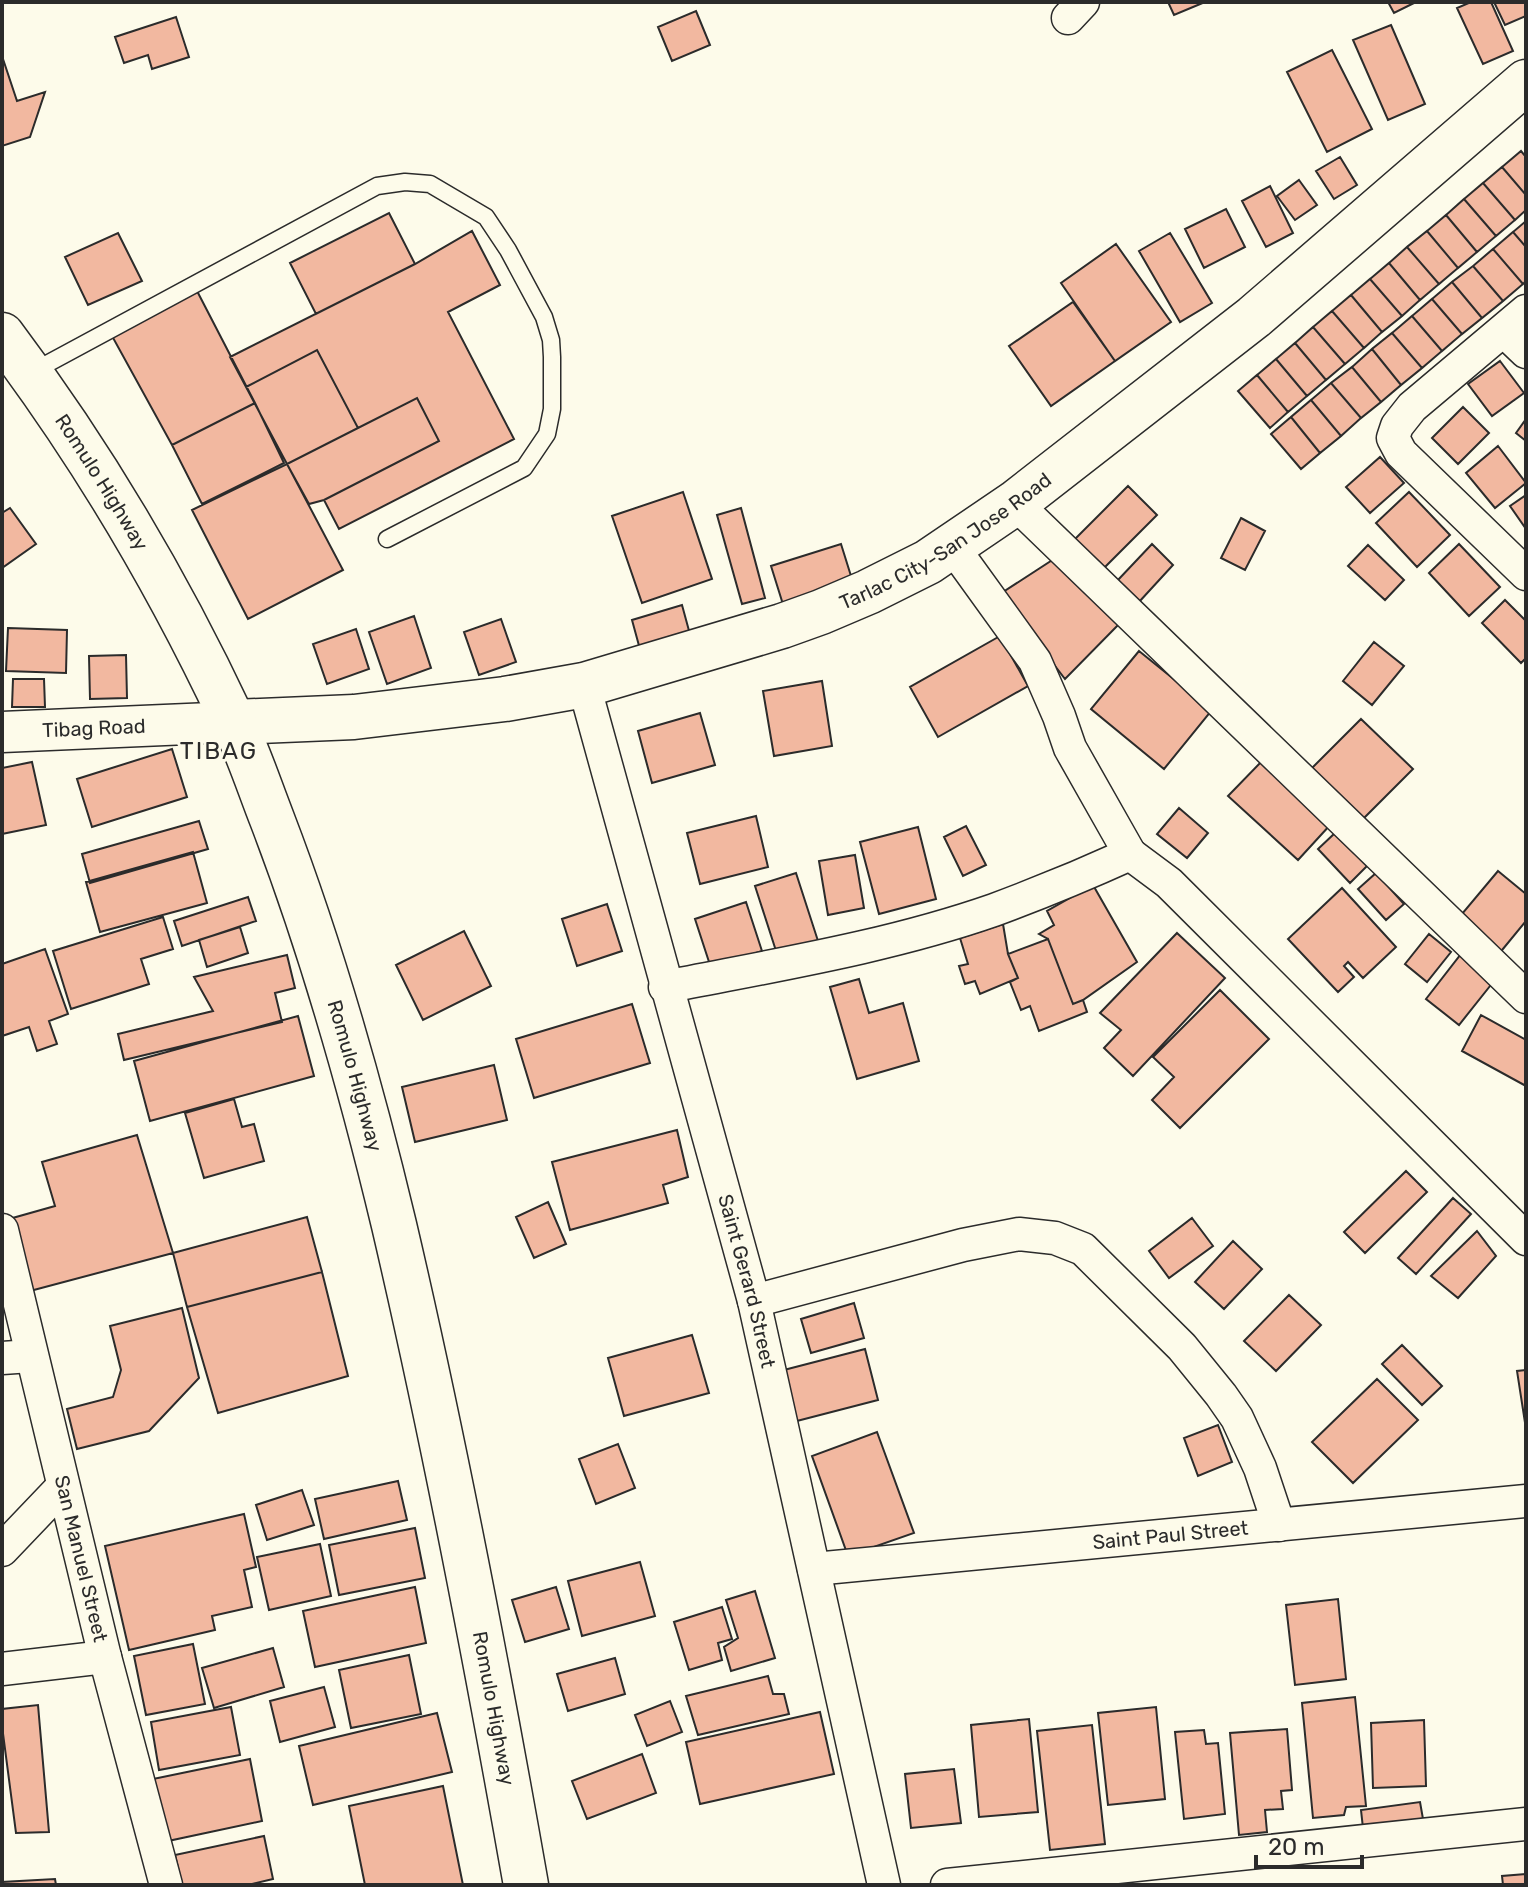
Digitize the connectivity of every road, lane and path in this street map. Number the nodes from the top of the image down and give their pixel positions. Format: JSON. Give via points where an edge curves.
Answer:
{"nodes":[{"id":1,"x":1521,"y":96,"type":"edge"},
{"id":2,"x":1519,"y":332,"type":"edge"},
{"id":3,"x":2,"y":335,"type":"edge"},
{"id":4,"x":31,"y":373,"type":"junction"},
{"id":5,"x":1015,"y":503,"type":"junction"},
{"id":6,"x":387,"y":539,"type":"dead end"},
{"id":7,"x":952,"y":546,"type":"junction"},
{"id":8,"x":1526,"y":574,"type":"edge"},
{"id":9,"x":584,"y":685,"type":"junction"},
{"id":10,"x":234,"y":722,"type":"junction"},
{"id":11,"x":2,"y":732,"type":"edge"},
{"id":12,"x":1130,"y":854,"type":"junction"},
{"id":13,"x":665,"y":987,"type":"junction"},
{"id":14,"x":1526,"y":997,"type":"edge"},
{"id":15,"x":2,"y":1230,"type":"edge"},
{"id":16,"x":1526,"y":1239,"type":"edge"},
{"id":17,"x":754,"y":1301,"type":"junction"},
{"id":18,"x":16,"y":1357,"type":"edge"},
{"id":19,"x":63,"y":1486,"type":"junction"},
{"id":20,"x":1526,"y":1501,"type":"edge"},
{"id":21,"x":1279,"y":1525,"type":"junction"},
{"id":22,"x":2,"y":1550,"type":"edge"},
{"id":23,"x":814,"y":1569,"type":"junction"},
{"id":24,"x":105,"y":1657,"type":"junction"},
{"id":25,"x":2,"y":1669,"type":"edge"},
{"id":26,"x":1526,"y":1824,"type":"edge"},
{"id":27,"x":166,"y":1885,"type":"edge"},
{"id":28,"x":526,"y":1885,"type":"edge"},
{"id":29,"x":884,"y":1885,"type":"edge"},
{"id":30,"x":947,"y":1885,"type":"edge"}],
"edges":[{"from":1,"to":5,"type":"main road","name":"Tarlac City-San Jose Road","via":[[1254,317]]},
{"from":2,"to":8,"type":"street","via":[[1412,407],[1393,438],[1401,453]]},
{"from":3,"to":4,"type":"main road","name":"Romulo Highway"},
{"from":4,"to":6,"type":"lane","via":[[377,186],[430,184],[486,217],[508,250],[551,340],[552,409],[547,434],[524,468]]},
{"from":4,"to":10,"type":"main road","name":"Romulo Highway","via":[[135,536]]},
{"from":5,"to":7,"type":"main road","name":"Tarlac City-San Jose Road"},
{"from":5,"to":14,"type":"street"},
{"from":7,"to":9,"type":"main road","name":"Tarlac City-San Jose Road","via":[[821,612]]},
{"from":7,"to":12,"type":"street","via":[[1035,661],[1070,748]]},
{"from":9,"to":10,"type":"main road","name":"Tarlac City-San Jose Road","via":[[354,717]]},
{"from":9,"to":13,"type":"street","name":"Saint Gerard Street"},
{"from":10,"to":11,"type":"street","name":"Tibag Road"},
{"from":10,"to":28,"type":"main road","name":"Romulo Highway","via":[[292,871],[370,1119],[433,1400]]},
{"from":12,"to":13,"type":"street","via":[[993,910],[924,930]]},
{"from":12,"to":16,"type":"street","via":[[1169,883]]},
{"from":13,"to":17,"type":"street","name":"Saint Gerard Street"},
{"from":15,"to":18,"type":"street","name":"San Manuel Street"},
{"from":17,"to":21,"type":"street","via":[[1019,1234],[1055,1238],[1083,1249],[1182,1347],[1221,1395],[1260,1468]]},
{"from":17,"to":23,"type":"street","name":"Saint Gerard Street"},
{"from":18,"to":19,"type":"street","name":"San Manuel Street"},
{"from":19,"to":22,"type":"street"},
{"from":19,"to":24,"type":"street","name":"San Manuel Street"},
{"from":20,"to":21,"type":"street","name":"Saint Paul Street"},
{"from":21,"to":23,"type":"street","name":"Saint Paul Street"},
{"from":23,"to":29,"type":"street","name":"Saint Gerard Street"},
{"from":24,"to":25,"type":"street"},
{"from":24,"to":27,"type":"street","name":"San Manuel Street"},
{"from":26,"to":30,"type":"street"}]}
